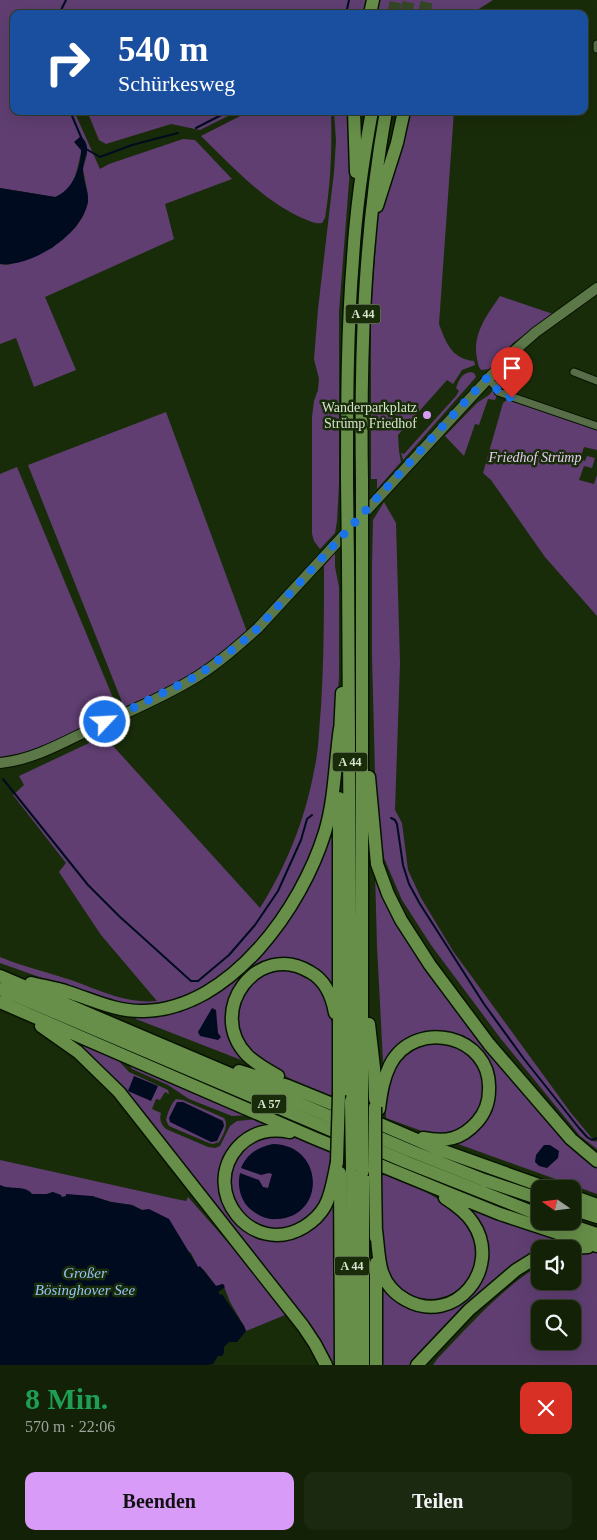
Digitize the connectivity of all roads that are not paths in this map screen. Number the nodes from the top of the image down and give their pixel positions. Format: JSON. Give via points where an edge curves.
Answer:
{"nodes":[{"id":1,"x":597,"y":44,"type":"edge"},
{"id":2,"x":597,"y":48,"type":"edge"},
{"id":3,"x":354,"y":115,"type":"edge"},
{"id":4,"x":371,"y":115,"type":"edge"},
{"id":5,"x":385,"y":115,"type":"edge"},
{"id":6,"x":403,"y":115,"type":"edge"},
{"id":7,"x":357,"y":207,"type":"junction"},
{"id":8,"x":368,"y":237,"type":"junction"},
{"id":9,"x":597,"y":288,"type":"edge"},
{"id":10,"x":574,"y":372,"type":"dead end"},
{"id":11,"x":487,"y":378,"type":"junction"},
{"id":12,"x":597,"y":381,"type":"edge"},
{"id":13,"x":597,"y":426,"type":"edge"},
{"id":14,"x":349,"y":627,"type":"junction"},
{"id":15,"x":362,"y":697,"type":"junction"},
{"id":16,"x":340,"y":728,"type":"junction"},
{"id":17,"x":0,"y":763,"type":"edge"},
{"id":18,"x":2,"y":981,"type":"edge"},
{"id":19,"x":0,"y":1002,"type":"edge"},
{"id":20,"x":339,"y":1035,"type":"junction"},
{"id":21,"x":190,"y":1057,"type":"junction"},
{"id":22,"x":322,"y":1100,"type":"junction"},
{"id":23,"x":361,"y":1103,"type":"junction"},
{"id":24,"x":406,"y":1135,"type":"junction"},
{"id":25,"x":314,"y":1138,"type":"junction"},
{"id":26,"x":597,"y":1161,"type":"edge"},
{"id":27,"x":348,"y":1166,"type":"junction"},
{"id":28,"x":415,"y":1180,"type":"junction"},
{"id":29,"x":531,"y":1182,"type":"edge"},
{"id":30,"x":531,"y":1196,"type":"edge"},
{"id":31,"x":581,"y":1199,"type":"edge"},
{"id":32,"x":597,"y":1205,"type":"edge"},
{"id":33,"x":531,"y":1211,"type":"edge"},
{"id":34,"x":581,"y":1212,"type":"edge"},
{"id":35,"x":597,"y":1216,"type":"edge"},
{"id":36,"x":581,"y":1229,"type":"edge"},
{"id":37,"x":376,"y":1230,"type":"junction"},
{"id":38,"x":597,"y":1234,"type":"edge"},
{"id":39,"x":597,"y":1247,"type":"edge"},
{"id":40,"x":581,"y":1248,"type":"edge"},
{"id":41,"x":531,"y":1261,"type":"edge"},
{"id":42,"x":326,"y":1365,"type":"edge"},
{"id":43,"x":341,"y":1365,"type":"edge"},
{"id":44,"x":352,"y":1365,"type":"edge"},
{"id":45,"x":364,"y":1365,"type":"edge"},
{"id":46,"x":376,"y":1365,"type":"edge"},
{"id":47,"x":416,"y":1365,"type":"edge"}],
"edges":[{"from":1,"to":2,"type":"street"},
{"from":3,"to":7,"type":"highway"},
{"from":4,"to":7,"type":"highway","number":"A 44"},
{"from":5,"to":8,"type":"highway","number":"A 44"},
{"from":6,"to":8,"type":"highway"},
{"from":7,"to":14,"type":"highway","number":"A 44","bridge":true,"via":[[349,326]]},
{"from":8,"to":15,"type":"highway","number":"A 44","bridge":true,"via":[[362,344]]},
{"from":9,"to":11,"type":"main road","via":[[536,332]]},
{"from":10,"to":12,"type":"street"},
{"from":11,"to":13,"type":"street","via":[[498,392]]},
{"from":11,"to":17,"type":"main road","via":[[258,628],[220,660],[174,689],[52,748],[24,759]]},
{"from":14,"to":16,"type":"highway"},
{"from":14,"to":23,"type":"highway","number":"A 44"},
{"from":15,"to":23,"type":"highway","number":"A 44","via":[[362,942],[374,1068]]},
{"from":15,"to":26,"type":"highway","via":[[377,864],[394,908],[430,965],[489,1044],[571,1139]]},
{"from":16,"to":18,"type":"highway","via":[[330,812],[308,877],[270,935],[224,980],[190,1002],[144,1011],[118,1009],[52,988]]},
{"from":16,"to":20,"type":"highway"},
{"from":18,"to":21,"type":"highway","number":"A 57"},
{"from":18,"to":33,"type":"highway","number":"A 57","via":[[406,1162]]},
{"from":19,"to":25,"type":"highway"},
{"from":19,"to":42,"type":"highway","via":[[64,1041],[119,1092],[303,1326]]},
{"from":20,"to":22,"type":"highway","via":[[326,987],[316,975],[303,968],[289,964],[261,969],[248,978],[233,1003],[231,1019],[235,1037],[246,1054],[264,1069]]},
{"from":20,"to":23,"type":"highway"},
{"from":21,"to":22,"type":"highway","via":[[273,1081]]},
{"from":21,"to":30,"type":"highway","number":"A 57","via":[[451,1167]]},
{"from":22,"to":24,"type":"highway"},
{"from":23,"to":24,"type":"highway","via":[[385,1076],[401,1051],[413,1042],[441,1037],[469,1047],[480,1058],[490,1084],[489,1099],[482,1116],[470,1130],[454,1139],[438,1141]]},
{"from":23,"to":27,"type":"highway","number":"A 44","bridge":true},
{"from":23,"to":27,"type":"highway","bridge":true,"via":[[339,1129]]},
{"from":23,"to":37,"type":"highway","bridge":true,"via":[[375,1133]]},
{"from":24,"to":29,"type":"highway"},
{"from":25,"to":27,"type":"highway","via":[[272,1130],[256,1134],[243,1142],[230,1159],[225,1181],[230,1205],[249,1227],[264,1234],[280,1235],[312,1222],[324,1208]]},
{"from":25,"to":28,"type":"highway"},
{"from":27,"to":43,"type":"highway"},
{"from":27,"to":44,"type":"highway","number":"A 44"},
{"from":27,"to":45,"type":"highway","number":"A 44"},
{"from":28,"to":37,"type":"highway","via":[[457,1206],[478,1232],[483,1257],[474,1284],[453,1302],[439,1306],[425,1306],[400,1297],[382,1273]]},
{"from":28,"to":39,"type":"highway","via":[[500,1214]]},
{"from":31,"to":32,"type":"highway"},
{"from":34,"to":35,"type":"highway"},
{"from":36,"to":38,"type":"highway"},
{"from":37,"to":46,"type":"highway"},
{"from":39,"to":40,"type":"highway"},
{"from":41,"to":47,"type":"highway","via":[[469,1310]]}]}
